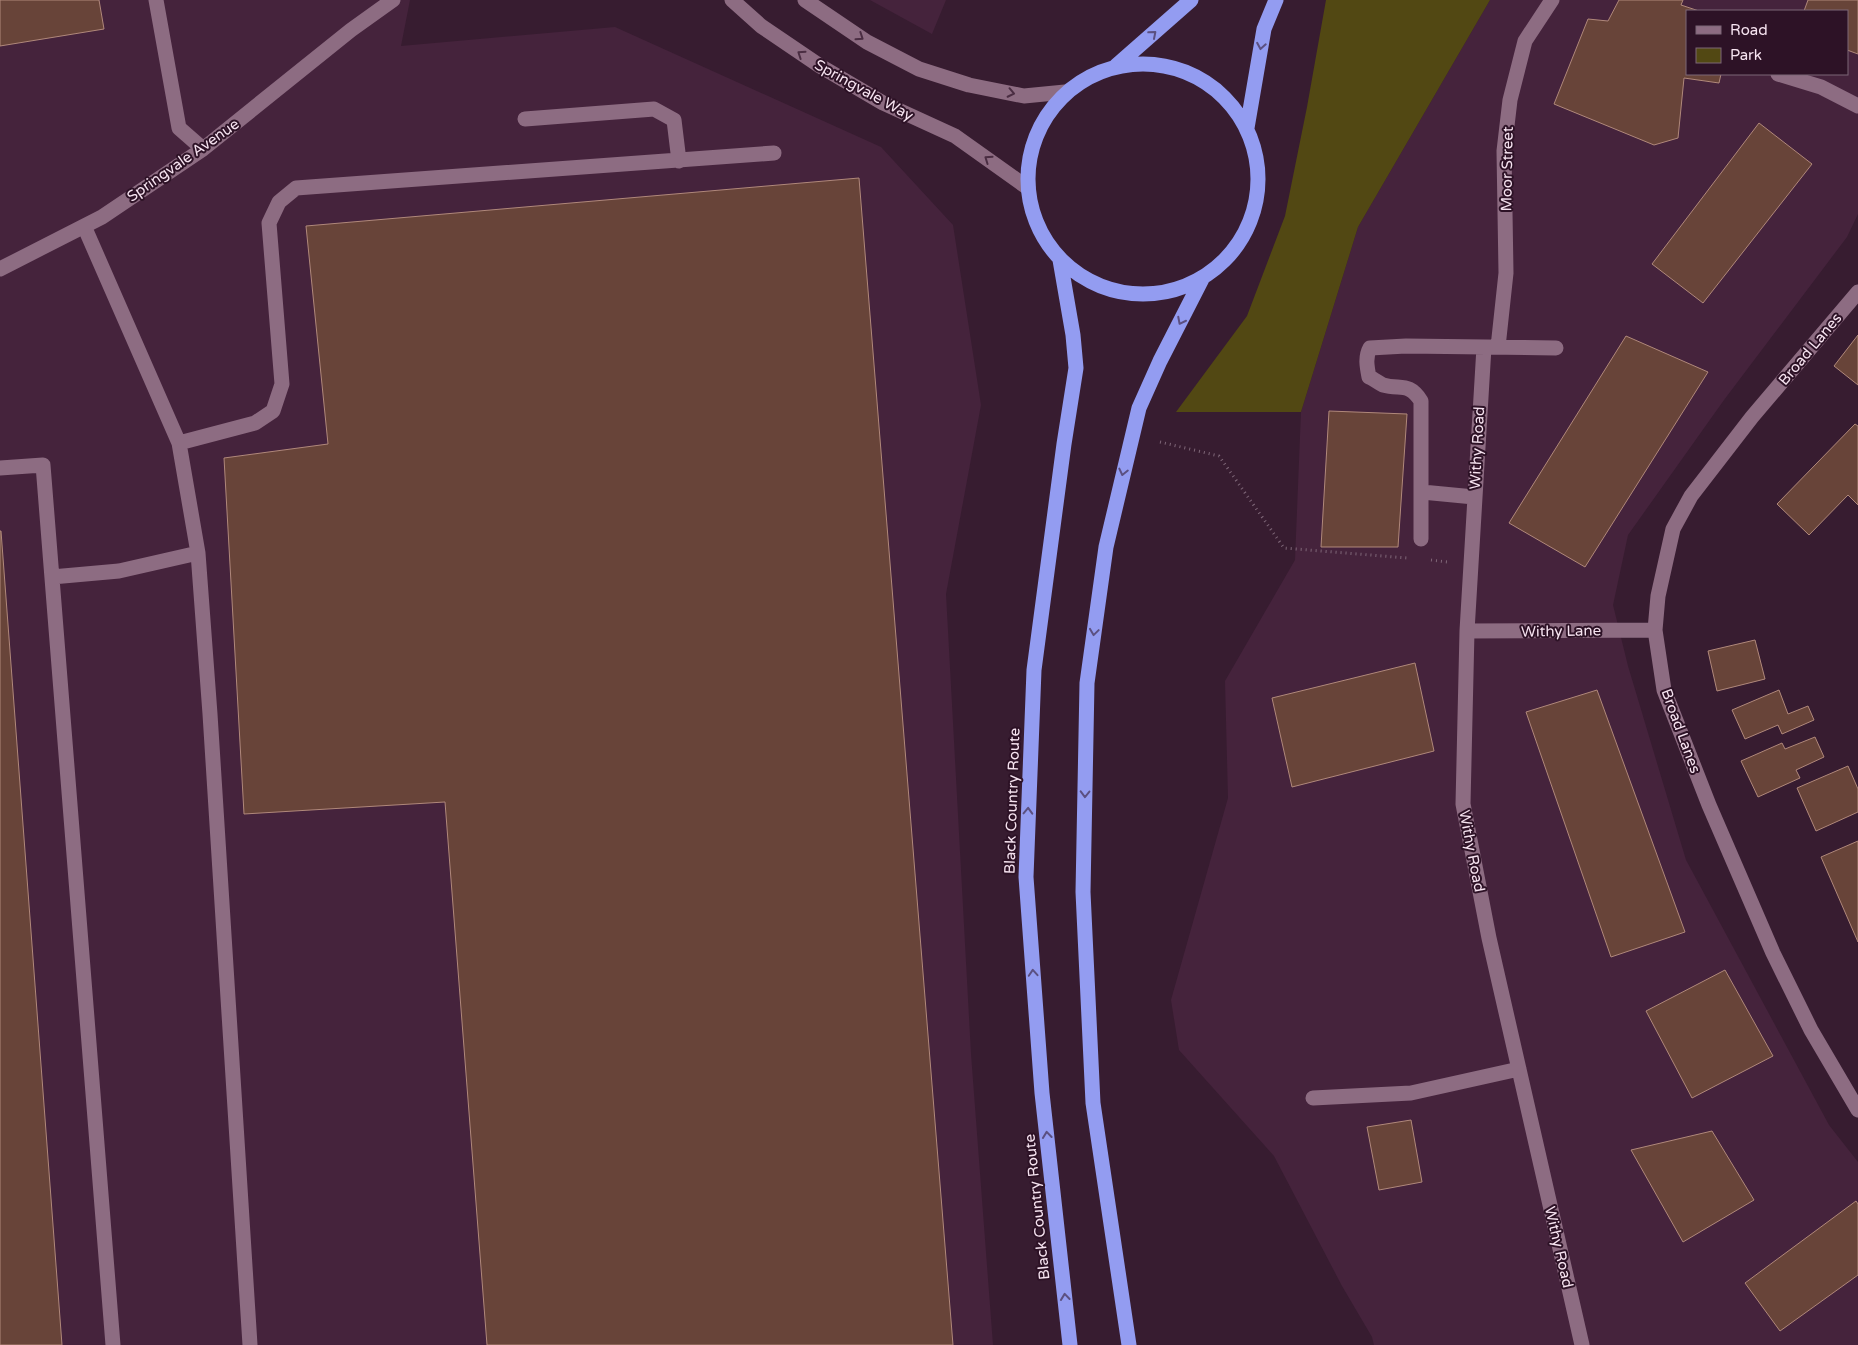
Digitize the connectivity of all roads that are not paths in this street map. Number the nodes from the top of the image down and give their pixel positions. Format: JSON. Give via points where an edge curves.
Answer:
{"nodes":[{"id":1,"x":156,"y":0,"type":"edge"},
{"id":2,"x":378,"y":0,"type":"edge"},
{"id":3,"x":393,"y":0,"type":"edge"},
{"id":4,"x":732,"y":0,"type":"edge"},
{"id":5,"x":805,"y":0,"type":"edge"},
{"id":6,"x":1191,"y":0,"type":"edge"},
{"id":7,"x":1276,"y":0,"type":"edge"},
{"id":8,"x":1552,"y":0,"type":"edge"},
{"id":9,"x":351,"y":30,"type":"junction"},
{"id":10,"x":1116,"y":66,"type":"junction"},
{"id":11,"x":1781,"y":75,"type":"edge"},
{"id":12,"x":1065,"y":92,"type":"junction"},
{"id":13,"x":1858,"y":106,"type":"edge"},
{"id":14,"x":525,"y":120,"type":"dead end"},
{"id":15,"x":1246,"y":128,"type":"junction"},
{"id":16,"x":204,"y":150,"type":"junction"},
{"id":17,"x":774,"y":153,"type":"dead end"},
{"id":18,"x":679,"y":160,"type":"junction"},
{"id":19,"x":1028,"y":188,"type":"junction"},
{"id":20,"x":84,"y":226,"type":"junction"},
{"id":21,"x":1060,"y":260,"type":"junction"},
{"id":22,"x":0,"y":269,"type":"edge"},
{"id":23,"x":1203,"y":278,"type":"junction"},
{"id":24,"x":1858,"y":292,"type":"edge"},
{"id":25,"x":1491,"y":347,"type":"junction"},
{"id":26,"x":1556,"y":348,"type":"dead end"},
{"id":27,"x":179,"y":443,"type":"junction"},
{"id":28,"x":0,"y":468,"type":"edge"},
{"id":29,"x":1422,"y":492,"type":"junction"},
{"id":30,"x":1474,"y":497,"type":"junction"},
{"id":31,"x":1421,"y":539,"type":"dead end"},
{"id":32,"x":198,"y":553,"type":"junction"},
{"id":33,"x":52,"y":577,"type":"junction"},
{"id":34,"x":1655,"y":630,"type":"junction"},
{"id":35,"x":1467,"y":632,"type":"junction"},
{"id":36,"x":1519,"y":1069,"type":"junction"},
{"id":37,"x":1313,"y":1098,"type":"dead end"},
{"id":38,"x":1858,"y":1110,"type":"edge"},
{"id":39,"x":114,"y":1345,"type":"edge"},
{"id":40,"x":250,"y":1345,"type":"edge"},
{"id":41,"x":1070,"y":1345,"type":"edge"},
{"id":42,"x":1129,"y":1345,"type":"edge"},
{"id":43,"x":1582,"y":1345,"type":"edge"}],
"edges":[{"from":1,"to":16,"type":"street","via":[[179,128]]},
{"from":2,"to":9,"type":"street","name":"Springvale Avenue"},
{"from":3,"to":9,"type":"street","name":"Springvale Avenue"},
{"from":19,"to":4,"type":"street","name":"Springvale Way","one_way":true,"via":[[955,136],[883,104],[820,66],[760,26]]},
{"from":5,"to":12,"type":"street","one_way":true,"via":[[867,42],[920,69],[969,85],[1024,96]]},
{"from":10,"to":6,"type":"highway","one_way":true},
{"from":7,"to":15,"type":"highway","one_way":true,"via":[[1264,29]]},
{"from":8,"to":25,"type":"street","name":"Moor Street","via":[[1525,41],[1510,100],[1504,151],[1506,273]]},
{"from":9,"to":16,"type":"street","name":"Springvale Avenue"},
{"from":10,"to":12,"type":"highway"},
{"from":10,"to":15,"type":"highway","via":[[1160,64],[1204,80],[1221,93]]},
{"from":11,"to":13,"type":"street","via":[[1821,87]]},
{"from":12,"to":19,"type":"highway","via":[[1047,112],[1036,134],[1030,154]]},
{"from":14,"to":18,"type":"street","via":[[654,109],[674,120]]},
{"from":15,"to":23,"type":"highway","via":[[1256,153],[1259,176],[1254,210],[1240,243]]},
{"from":16,"to":20,"type":"street","name":"Springvale Avenue"},
{"from":17,"to":18,"type":"street"},
{"from":18,"to":27,"type":"street","via":[[296,188],[279,202],[269,223],[282,384],[274,411],[255,423]]},
{"from":19,"to":21,"type":"highway","via":[[1037,227]]},
{"from":20,"to":22,"type":"street","name":"Springvale Avenue"},
{"from":20,"to":27,"type":"street"},
{"from":21,"to":23,"type":"highway","via":[[1080,276],[1105,288],[1126,293],[1155,294],[1184,287]]},
{"from":41,"to":21,"type":"highway","name":"Black Country Route","one_way":true,"via":[[1042,1093],[1026,877],[1034,670],[1076,368]]},
{"from":23,"to":42,"type":"highway","one_way":true,"via":[[1140,408],[1106,547],[1087,683],[1083,892],[1093,1103]]},
{"from":24,"to":34,"type":"street","name":"Broad Lanes","via":[[1752,417],[1691,496],[1672,529],[1658,596]]},
{"from":25,"to":26,"type":"street"},
{"from":25,"to":29,"type":"street","via":[[1370,348],[1369,377],[1383,385],[1404,387],[1415,392],[1422,401]]},
{"from":25,"to":30,"type":"street","name":"Withy Road"},
{"from":27,"to":32,"type":"street"},
{"from":28,"to":33,"type":"street","via":[[43,465]]},
{"from":29,"to":30,"type":"street"},
{"from":29,"to":31,"type":"street"},
{"from":30,"to":35,"type":"street","name":"Withy Road"},
{"from":32,"to":33,"type":"street","via":[[119,571]]},
{"from":32,"to":40,"type":"street"},
{"from":33,"to":39,"type":"street"},
{"from":34,"to":35,"type":"street","name":"Withy Lane"},
{"from":34,"to":38,"type":"street","name":"Broad Lanes","via":[[1664,690],[1709,805],[1773,953],[1811,1030]]},
{"from":35,"to":36,"type":"street","name":"Withy Road","via":[[1463,804]]},
{"from":36,"to":37,"type":"street","via":[[1411,1093]]},
{"from":36,"to":43,"type":"street","name":"Withy Road"}]}
